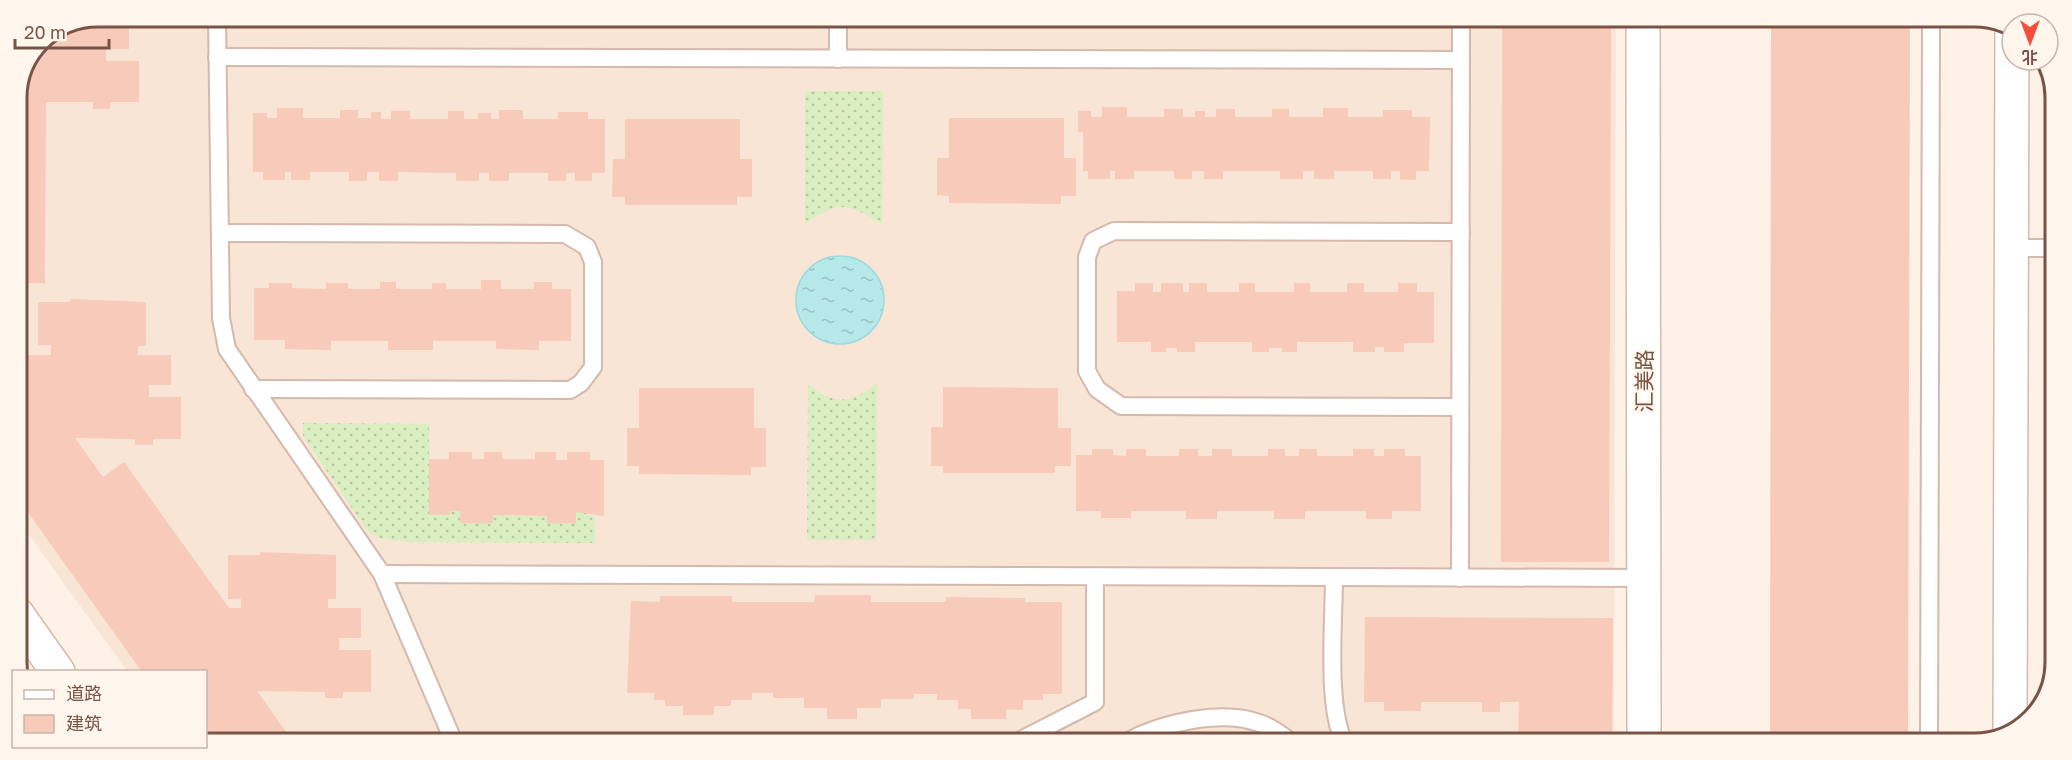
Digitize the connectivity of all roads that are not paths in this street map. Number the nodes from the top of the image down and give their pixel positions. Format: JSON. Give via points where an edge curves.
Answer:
{"nodes":[{"id":1,"x":217,"y":27,"type":"edge"},
{"id":2,"x":838,"y":27,"type":"edge"},
{"id":3,"x":1461,"y":27,"type":"edge"},
{"id":4,"x":1643,"y":27,"type":"edge"},
{"id":5,"x":1931,"y":27,"type":"edge"},
{"id":6,"x":217,"y":57,"type":"junction"},
{"id":7,"x":838,"y":59,"type":"junction"},
{"id":8,"x":1461,"y":60,"type":"junction"},
{"id":9,"x":2012,"y":72,"type":"edge"},
{"id":10,"x":1461,"y":232,"type":"junction"},
{"id":11,"x":220,"y":233,"type":"junction"},
{"id":12,"x":2011,"y":248,"type":"junction"},
{"id":13,"x":2045,"y":248,"type":"edge"},
{"id":14,"x":253,"y":389,"type":"junction"},
{"id":15,"x":1460,"y":407,"type":"junction"},
{"id":16,"x":382,"y":574,"type":"junction"},
{"id":17,"x":1095,"y":576,"type":"junction"},
{"id":18,"x":1334,"y":577,"type":"junction"},
{"id":19,"x":1460,"y":578,"type":"junction"},
{"id":20,"x":1644,"y":578,"type":"junction"},
{"id":21,"x":27,"y":628,"type":"edge"},
{"id":22,"x":57,"y":670,"type":"edge"},
{"id":23,"x":2010,"y":723,"type":"edge"},
{"id":24,"x":450,"y":733,"type":"edge"},
{"id":25,"x":1035,"y":733,"type":"edge"},
{"id":26,"x":1150,"y":733,"type":"edge"},
{"id":27,"x":1276,"y":733,"type":"edge"},
{"id":28,"x":1340,"y":733,"type":"edge"},
{"id":29,"x":1644,"y":733,"type":"edge"},
{"id":30,"x":1929,"y":733,"type":"edge"}],
"edges":[{"from":1,"to":6,"type":"lane"},
{"from":2,"to":7,"type":"lane"},
{"from":3,"to":8,"type":"lane"},
{"from":4,"to":20,"type":"street","name":"汇美路"},
{"from":5,"to":30,"type":"lane"},
{"from":6,"to":7,"type":"lane"},
{"from":6,"to":11,"type":"lane"},
{"from":7,"to":8,"type":"lane"},
{"from":8,"to":10,"type":"lane"},
{"from":9,"to":12,"type":"street"},
{"from":10,"to":15,"type":"lane"},
{"from":10,"to":15,"type":"lane","via":[[1114,231],[1093,241],[1087,257],[1087,372],[1097,389],[1121,406]]},
{"from":11,"to":14,"type":"lane","via":[[221,318],[227,349]]},
{"from":11,"to":14,"type":"lane","via":[[565,234],[587,247],[593,262],[593,367],[570,390]]},
{"from":12,"to":13,"type":"lane"},
{"from":12,"to":23,"type":"street"},
{"from":14,"to":16,"type":"lane"},
{"from":15,"to":19,"type":"lane"},
{"from":16,"to":17,"type":"lane"},
{"from":16,"to":24,"type":"lane"},
{"from":17,"to":18,"type":"lane"},
{"from":17,"to":25,"type":"lane","via":[[1095,702]]},
{"from":18,"to":19,"type":"lane"},
{"from":18,"to":28,"type":"lane","via":[[1334,708]]},
{"from":19,"to":20,"type":"lane"},
{"from":20,"to":29,"type":"street","name":"汇美路"},
{"from":21,"to":22,"type":"street"},
{"from":26,"to":27,"type":"lane","via":[[1177,722],[1218,717],[1258,722]]}]}
